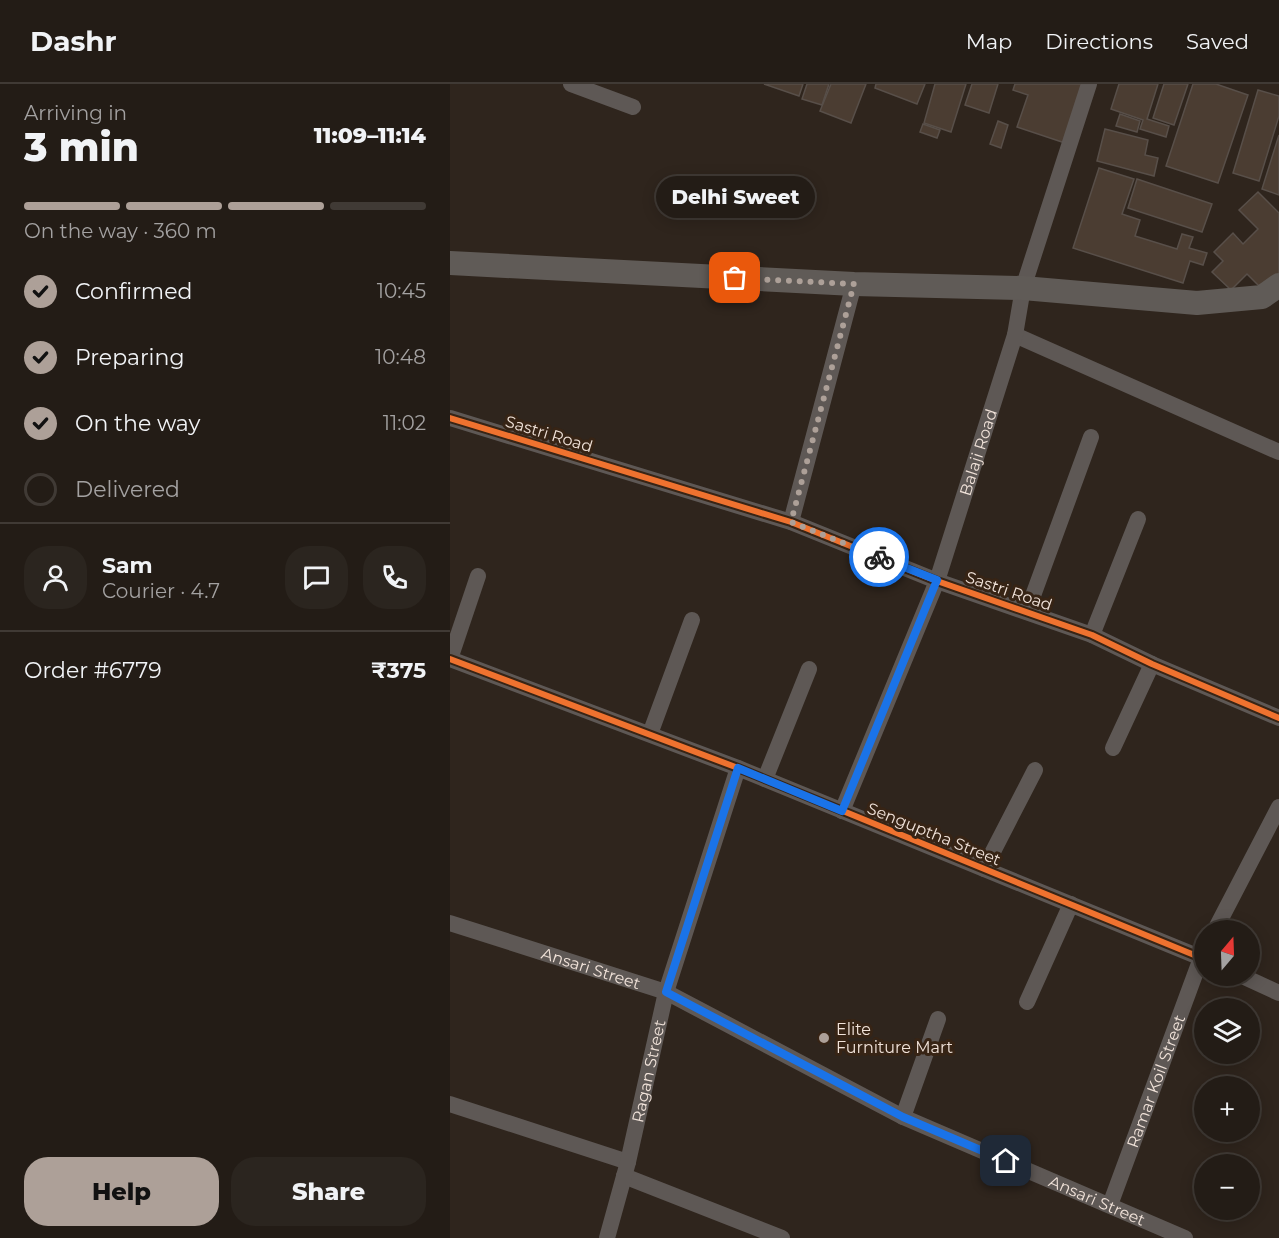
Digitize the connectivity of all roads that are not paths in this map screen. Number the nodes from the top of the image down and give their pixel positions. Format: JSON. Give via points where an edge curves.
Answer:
{"nodes":[{"id":1,"x":571,"y":84,"type":"edge"},
{"id":2,"x":1089,"y":84,"type":"edge"},
{"id":3,"x":633,"y":106,"type":"dead end"},
{"id":4,"x":450,"y":263,"type":"edge"},
{"id":5,"x":854,"y":284,"type":"junction"},
{"id":6,"x":1279,"y":285,"type":"edge"},
{"id":7,"x":1023,"y":288,"type":"junction"},
{"id":8,"x":1015,"y":335,"type":"junction"},
{"id":9,"x":450,"y":418,"type":"edge"},
{"id":10,"x":1092,"y":437,"type":"dead end"},
{"id":11,"x":1279,"y":452,"type":"edge"},
{"id":12,"x":1138,"y":519,"type":"dead end"},
{"id":13,"x":791,"y":522,"type":"junction"},
{"id":14,"x":478,"y":576,"type":"dead end"},
{"id":15,"x":937,"y":580,"type":"junction"},
{"id":16,"x":1027,"y":612,"type":"junction"},
{"id":17,"x":692,"y":620,"type":"dead end"},
{"id":18,"x":1092,"y":635,"type":"junction"},
{"id":19,"x":450,"y":659,"type":"edge"},
{"id":20,"x":1152,"y":664,"type":"junction"},
{"id":21,"x":809,"y":669,"type":"dead end"},
{"id":22,"x":1279,"y":718,"type":"edge"},
{"id":23,"x":650,"y":734,"type":"junction"},
{"id":24,"x":1113,"y":748,"type":"dead end"},
{"id":25,"x":738,"y":768,"type":"junction"},
{"id":26,"x":1035,"y":770,"type":"dead end"},
{"id":27,"x":765,"y":779,"type":"junction"},
{"id":28,"x":1279,"y":807,"type":"edge"},
{"id":29,"x":842,"y":811,"type":"junction"},
{"id":30,"x":984,"y":869,"type":"junction"},
{"id":31,"x":1071,"y":904,"type":"junction"},
{"id":32,"x":1220,"y":920,"type":"edge"},
{"id":33,"x":450,"y":923,"type":"edge"},
{"id":34,"x":1194,"y":952,"type":"edge"},
{"id":35,"x":1194,"y":979,"type":"edge"},
{"id":36,"x":1260,"y":984,"type":"edge"},
{"id":37,"x":666,"y":992,"type":"junction"},
{"id":38,"x":1279,"y":993,"type":"edge"},
{"id":39,"x":1027,"y":1002,"type":"dead end"},
{"id":40,"x":938,"y":1019,"type":"dead end"},
{"id":41,"x":450,"y":1104,"type":"edge"},
{"id":42,"x":903,"y":1117,"type":"junction"},
{"id":43,"x":626,"y":1169,"type":"junction"},
{"id":44,"x":1110,"y":1205,"type":"junction"},
{"id":45,"x":607,"y":1238,"type":"edge"},
{"id":46,"x":782,"y":1238,"type":"edge"},
{"id":47,"x":1185,"y":1238,"type":"edge"}],
"edges":[{"from":1,"to":3,"type":"street"},
{"from":2,"to":7,"type":"street","name":"Balaji Road"},
{"from":4,"to":5,"type":"main road"},
{"from":5,"to":7,"type":"main road"},
{"from":5,"to":13,"type":"street"},
{"from":6,"to":7,"type":"main road","via":[[1262,297],[1197,303]]},
{"from":7,"to":8,"type":"street","name":"Balaji Road"},
{"from":8,"to":11,"type":"street"},
{"from":8,"to":15,"type":"street","name":"Balaji Road"},
{"from":9,"to":13,"type":"street","name":"Sastri Road"},
{"from":10,"to":16,"type":"street"},
{"from":12,"to":18,"type":"street"},
{"from":13,"to":15,"type":"street","name":"Sastri Road"},
{"from":14,"to":19,"type":"street"},
{"from":15,"to":16,"type":"street","name":"Sastri Road"},
{"from":15,"to":29,"type":"street","name":"Balaji Road"},
{"from":16,"to":18,"type":"street","name":"Sastri Road"},
{"from":17,"to":23,"type":"street"},
{"from":18,"to":20,"type":"street","name":"Sastri Road"},
{"from":19,"to":23,"type":"street","name":"Senguptha Street"},
{"from":20,"to":22,"type":"street","name":"Sastri Road"},
{"from":20,"to":24,"type":"street"},
{"from":21,"to":27,"type":"street"},
{"from":23,"to":25,"type":"street","name":"Senguptha Street"},
{"from":25,"to":27,"type":"street","name":"Senguptha Street"},
{"from":25,"to":37,"type":"street","name":"Ragan Street"},
{"from":26,"to":30,"type":"street"},
{"from":27,"to":29,"type":"street","name":"Senguptha Street"},
{"from":28,"to":32,"type":"street"},
{"from":29,"to":30,"type":"street","name":"Senguptha Street"},
{"from":30,"to":31,"type":"street","name":"Senguptha Street"},
{"from":31,"to":34,"type":"street","name":"Senguptha Street"},
{"from":31,"to":39,"type":"street"},
{"from":33,"to":37,"type":"street","name":"Ansari Street"},
{"from":35,"to":44,"type":"street","name":"Ramar Koil Street"},
{"from":36,"to":38,"type":"street"},
{"from":37,"to":42,"type":"street","name":"Ansari Street"},
{"from":37,"to":43,"type":"street","name":"Ragan Street"},
{"from":40,"to":42,"type":"street"},
{"from":41,"to":43,"type":"street"},
{"from":42,"to":44,"type":"street","name":"Ansari Street"},
{"from":43,"to":45,"type":"street","name":"Ragan Street"},
{"from":43,"to":46,"type":"street"},
{"from":44,"to":47,"type":"street","name":"Ansari Street"}]}
